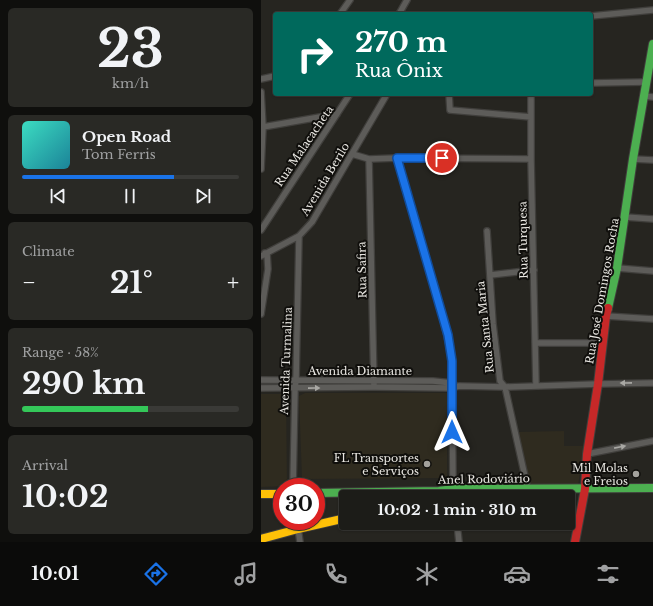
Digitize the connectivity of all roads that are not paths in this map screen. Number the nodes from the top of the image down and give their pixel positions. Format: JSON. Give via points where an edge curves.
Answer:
{"nodes":[{"id":1,"x":350,"y":0,"type":"edge"},
{"id":2,"x":407,"y":0,"type":"edge"},
{"id":3,"x":653,"y":10,"type":"edge"},
{"id":4,"x":341,"y":12,"type":"edge"},
{"id":5,"x":400,"y":12,"type":"edge"},
{"id":6,"x":593,"y":16,"type":"edge"},
{"id":7,"x":653,"y":44,"type":"edge"},
{"id":8,"x":273,"y":76,"type":"edge"},
{"id":9,"x":261,"y":79,"type":"edge"},
{"id":10,"x":645,"y":82,"type":"junction"},
{"id":11,"x":593,"y":83,"type":"edge"},
{"id":12,"x":261,"y":92,"type":"edge"},
{"id":13,"x":349,"y":96,"type":"edge"},
{"id":14,"x":386,"y":96,"type":"edge"},
{"id":15,"x":449,"y":96,"type":"edge"},
{"id":16,"x":531,"y":96,"type":"edge"},
{"id":17,"x":644,"y":96,"type":"junction"},
{"id":18,"x":653,"y":97,"type":"edge"},
{"id":19,"x":337,"y":114,"type":"junction"},
{"id":20,"x":531,"y":117,"type":"junction"},
{"id":21,"x":263,"y":127,"type":"junction"},
{"id":22,"x":262,"y":141,"type":"edge"},
{"id":23,"x":352,"y":154,"type":"junction"},
{"id":24,"x":397,"y":158,"type":"junction"},
{"id":25,"x":369,"y":159,"type":"junction"},
{"id":26,"x":531,"y":159,"type":"junction"},
{"id":27,"x":633,"y":159,"type":"junction"},
{"id":28,"x":653,"y":160,"type":"edge"},
{"id":29,"x":261,"y":169,"type":"edge"},
{"id":30,"x":625,"y":217,"type":"junction"},
{"id":31,"x":653,"y":219,"type":"edge"},
{"id":32,"x":261,"y":230,"type":"edge"},
{"id":33,"x":487,"y":231,"type":"dead end"},
{"id":34,"x":299,"y":236,"type":"junction"},
{"id":35,"x":264,"y":252,"type":"edge"},
{"id":36,"x":261,"y":256,"type":"edge"},
{"id":37,"x":617,"y":268,"type":"junction"},
{"id":38,"x":534,"y":270,"type":"junction"},
{"id":39,"x":653,"y":271,"type":"edge"},
{"id":40,"x":490,"y":275,"type":"junction"},
{"id":41,"x":261,"y":314,"type":"edge"},
{"id":42,"x":606,"y":316,"type":"junction"},
{"id":43,"x":653,"y":319,"type":"edge"},
{"id":44,"x":535,"y":343,"type":"junction"},
{"id":45,"x":603,"y":343,"type":"junction"},
{"id":46,"x":261,"y":380,"type":"edge"},
{"id":47,"x":374,"y":380,"type":"junction"},
{"id":48,"x":296,"y":381,"type":"junction"},
{"id":49,"x":653,"y":383,"type":"edge"},
{"id":50,"x":598,"y":384,"type":"junction"},
{"id":51,"x":452,"y":385,"type":"junction"},
{"id":52,"x":536,"y":386,"type":"junction"},
{"id":53,"x":374,"y":387,"type":"junction"},
{"id":54,"x":505,"y":387,"type":"junction"},
{"id":55,"x":261,"y":388,"type":"edge"},
{"id":56,"x":295,"y":388,"type":"junction"},
{"id":57,"x":653,"y":441,"type":"edge"},
{"id":58,"x":587,"y":454,"type":"junction"},
{"id":59,"x":293,"y":478,"type":"edge"},
{"id":60,"x":653,"y":488,"type":"edge"},
{"id":61,"x":585,"y":489,"type":"junction"},
{"id":62,"x":453,"y":490,"type":"edge"},
{"id":63,"x":527,"y":490,"type":"joint"},
{"id":64,"x":339,"y":493,"type":"edge"},
{"id":65,"x":261,"y":494,"type":"edge"},
{"id":66,"x":273,"y":494,"type":"edge"},
{"id":67,"x":325,"y":494,"type":"edge"},
{"id":68,"x":339,"y":519,"type":"edge"},
{"id":69,"x":325,"y":521,"type":"edge"},
{"id":70,"x":284,"y":530,"type":"edge"},
{"id":71,"x":298,"y":530,"type":"edge"},
{"id":72,"x":458,"y":530,"type":"edge"},
{"id":73,"x":261,"y":539,"type":"edge"},
{"id":74,"x":300,"y":542,"type":"edge"},
{"id":75,"x":459,"y":542,"type":"edge"},
{"id":76,"x":575,"y":542,"type":"edge"}],
"edges":[{"from":1,"to":4,"type":"street"},
{"from":2,"to":5,"type":"street"},
{"from":3,"to":6,"type":"street"},
{"from":7,"to":10,"type":"street","name":"Rua José Domingos Rocha"},
{"from":8,"to":9,"type":"street"},
{"from":10,"to":11,"type":"street"},
{"from":10,"to":17,"type":"street","name":"Rua José Domingos Rocha"},
{"from":12,"to":21,"type":"street"},
{"from":13,"to":19,"type":"street","name":"Rua Malacacheta"},
{"from":14,"to":23,"type":"street","name":"Avenida Berilo"},
{"from":15,"to":20,"type":"street","via":[[450,110]]},
{"from":16,"to":20,"type":"street","name":"Rua Turquesa"},
{"from":17,"to":18,"type":"street"},
{"from":17,"to":27,"type":"street","name":"Rua José Domingos Rocha"},
{"from":19,"to":21,"type":"street"},
{"from":19,"to":32,"type":"street","name":"Rua Malacacheta"},
{"from":20,"to":26,"type":"street","name":"Rua Turquesa"},
{"from":21,"to":22,"type":"street"},
{"from":22,"to":29,"type":"street"},
{"from":23,"to":25,"type":"street"},
{"from":23,"to":34,"type":"street","name":"Avenida Berilo","via":[[312,222]]},
{"from":24,"to":25,"type":"street"},
{"from":24,"to":26,"type":"street"},
{"from":24,"to":51,"type":"street","via":[[448,335]]},
{"from":25,"to":47,"type":"street","name":"Rua Safira"},
{"from":26,"to":38,"type":"street","name":"Rua Turquesa"},
{"from":27,"to":28,"type":"street"},
{"from":27,"to":30,"type":"street","name":"Rua José Domingos Rocha"},
{"from":30,"to":31,"type":"street"},
{"from":30,"to":37,"type":"street","name":"Rua José Domingos Rocha"},
{"from":33,"to":40,"type":"street","name":"Rua Santa Maria"},
{"from":34,"to":35,"type":"street","name":"Avenida Berilo"},
{"from":34,"to":48,"type":"street","name":"Avenida Turmalina"},
{"from":35,"to":36,"type":"street","name":"Avenida Berilo"},
{"from":35,"to":41,"type":"street","via":[[268,269]]},
{"from":37,"to":39,"type":"street"},
{"from":37,"to":42,"type":"street","name":"Rua José Domingos Rocha"},
{"from":38,"to":40,"type":"street"},
{"from":38,"to":44,"type":"street","name":"Rua Turquesa"},
{"from":40,"to":54,"type":"street","name":"Rua Santa Maria","via":[[500,381]]},
{"from":42,"to":43,"type":"street"},
{"from":42,"to":45,"type":"street","name":"Rua José Domingos Rocha"},
{"from":44,"to":45,"type":"street"},
{"from":44,"to":52,"type":"street","name":"Rua Turquesa"},
{"from":45,"to":50,"type":"street","name":"Rua José Domingos Rocha"},
{"from":46,"to":48,"type":"street","name":"Avenida Diamante"},
{"from":47,"to":48,"type":"street","name":"Avenida Diamante"},
{"from":47,"to":51,"type":"street","name":"Avenida Diamante","via":[[433,381]]},
{"from":47,"to":53,"type":"street","name":"Rua Safira"},
{"from":48,"to":56,"type":"street","name":"Avenida Turmalina"},
{"from":49,"to":50,"type":"street","name":"Avenida Diamante","one_way":true},
{"from":50,"to":52,"type":"street","name":"Avenida Diamante"},
{"from":50,"to":58,"type":"street","name":"Rua José Domingos Rocha"},
{"from":51,"to":53,"type":"street","name":"Avenida Diamante"},
{"from":51,"to":54,"type":"street","name":"Avenida Diamante"},
{"from":51,"to":62,"type":"street"},
{"from":52,"to":54,"type":"street","name":"Avenida Diamante"},
{"from":56,"to":53,"type":"street","name":"Avenida Diamante","one_way":true},
{"from":54,"to":63,"type":"street","name":"Rua Santa Maria"},
{"from":55,"to":56,"type":"street","name":"Avenida Diamante"},
{"from":56,"to":59,"type":"street","name":"Avenida Turmalina"},
{"from":58,"to":57,"type":"street","one_way":true},
{"from":58,"to":61,"type":"street","name":"Rua José Domingos Rocha"},
{"from":60,"to":61,"type":"street","name":"Anel Rodoviário"},
{"from":61,"to":63,"type":"street","name":"Anel Rodoviário"},
{"from":61,"to":76,"type":"street","name":"Rua José Domingos Rocha"},
{"from":64,"to":67,"type":"street","name":"Anel Rodoviário"},
{"from":65,"to":66,"type":"street"},
{"from":68,"to":69,"type":"street"},
{"from":70,"to":73,"type":"street"},
{"from":71,"to":74,"type":"street"},
{"from":72,"to":75,"type":"street"}]}
